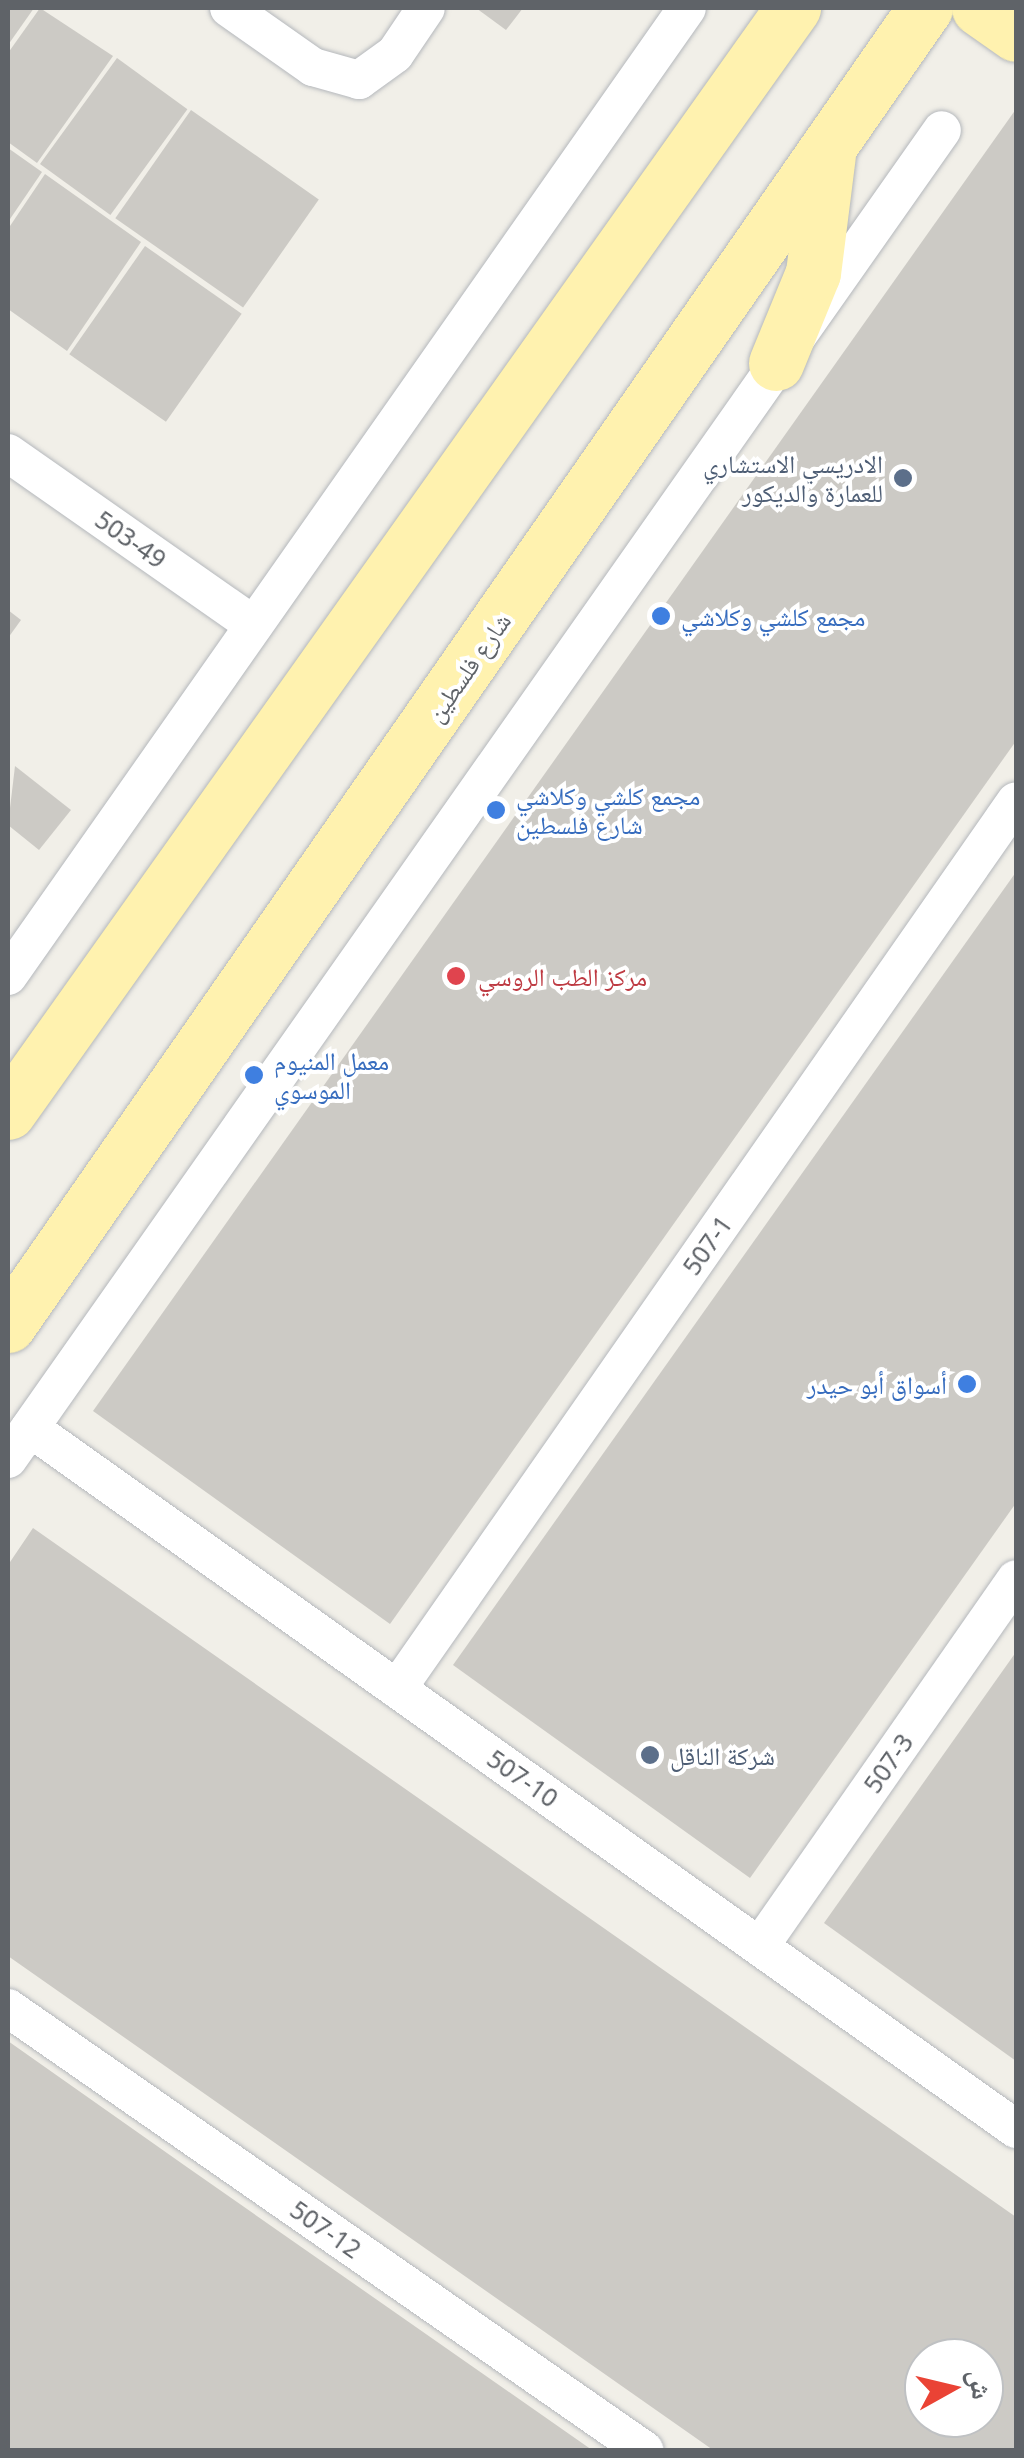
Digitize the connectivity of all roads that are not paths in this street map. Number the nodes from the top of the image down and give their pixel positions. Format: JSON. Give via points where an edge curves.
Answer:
{"nodes":[{"id":1,"x":229,"y":8,"type":"edge"},
{"id":2,"x":426,"y":8,"type":"edge"},
{"id":3,"x":686,"y":8,"type":"edge"},
{"id":4,"x":792,"y":8,"type":"edge"},
{"id":5,"x":925,"y":8,"type":"edge"},
{"id":6,"x":978,"y":8,"type":"edge"},
{"id":7,"x":1016,"y":34,"type":"edge"},
{"id":8,"x":942,"y":130,"type":"dead end"},
{"id":9,"x":828,"y":153,"type":"junction"},
{"id":10,"x":776,"y":363,"type":"junction"},
{"id":11,"x":8,"y":454,"type":"edge"},
{"id":12,"x":254,"y":625,"type":"junction"},
{"id":13,"x":1016,"y":801,"type":"edge"},
{"id":14,"x":8,"y":976,"type":"edge"},
{"id":15,"x":8,"y":1112,"type":"edge"},
{"id":16,"x":8,"y":1325,"type":"edge"},
{"id":17,"x":30,"y":1428,"type":"junction"},
{"id":18,"x":8,"y":1460,"type":"edge"},
{"id":19,"x":1016,"y":1579,"type":"edge"},
{"id":20,"x":397,"y":1689,"type":"junction"},
{"id":21,"x":760,"y":1946,"type":"junction"},
{"id":22,"x":8,"y":2008,"type":"edge"},
{"id":23,"x":1016,"y":2128,"type":"edge"},
{"id":24,"x":644,"y":2450,"type":"edge"}],
"edges":[{"from":1,"to":2,"type":"street","via":[[313,67],[359,80],[395,54]]},
{"from":3,"to":12,"type":"street"},
{"from":4,"to":15,"type":"main road"},
{"from":5,"to":9,"type":"main road","name":"شارع فلسطين"},
{"from":6,"to":7,"type":"main road"},
{"from":8,"to":10,"type":"street"},
{"from":9,"to":10,"type":"main road","via":[[813,273]]},
{"from":9,"to":16,"type":"main road","name":"شارع فلسطين"},
{"from":10,"to":17,"type":"street"},
{"from":11,"to":12,"type":"street","name":"503-49"},
{"from":12,"to":14,"type":"street"},
{"from":13,"to":20,"type":"street","name":"507-1"},
{"from":17,"to":18,"type":"street"},
{"from":17,"to":20,"type":"street","name":"507-10"},
{"from":19,"to":21,"type":"street","name":"507-3"},
{"from":20,"to":21,"type":"street","name":"507-10"},
{"from":21,"to":23,"type":"street","name":"507-10"},
{"from":22,"to":24,"type":"street","name":"507-12"}]}
